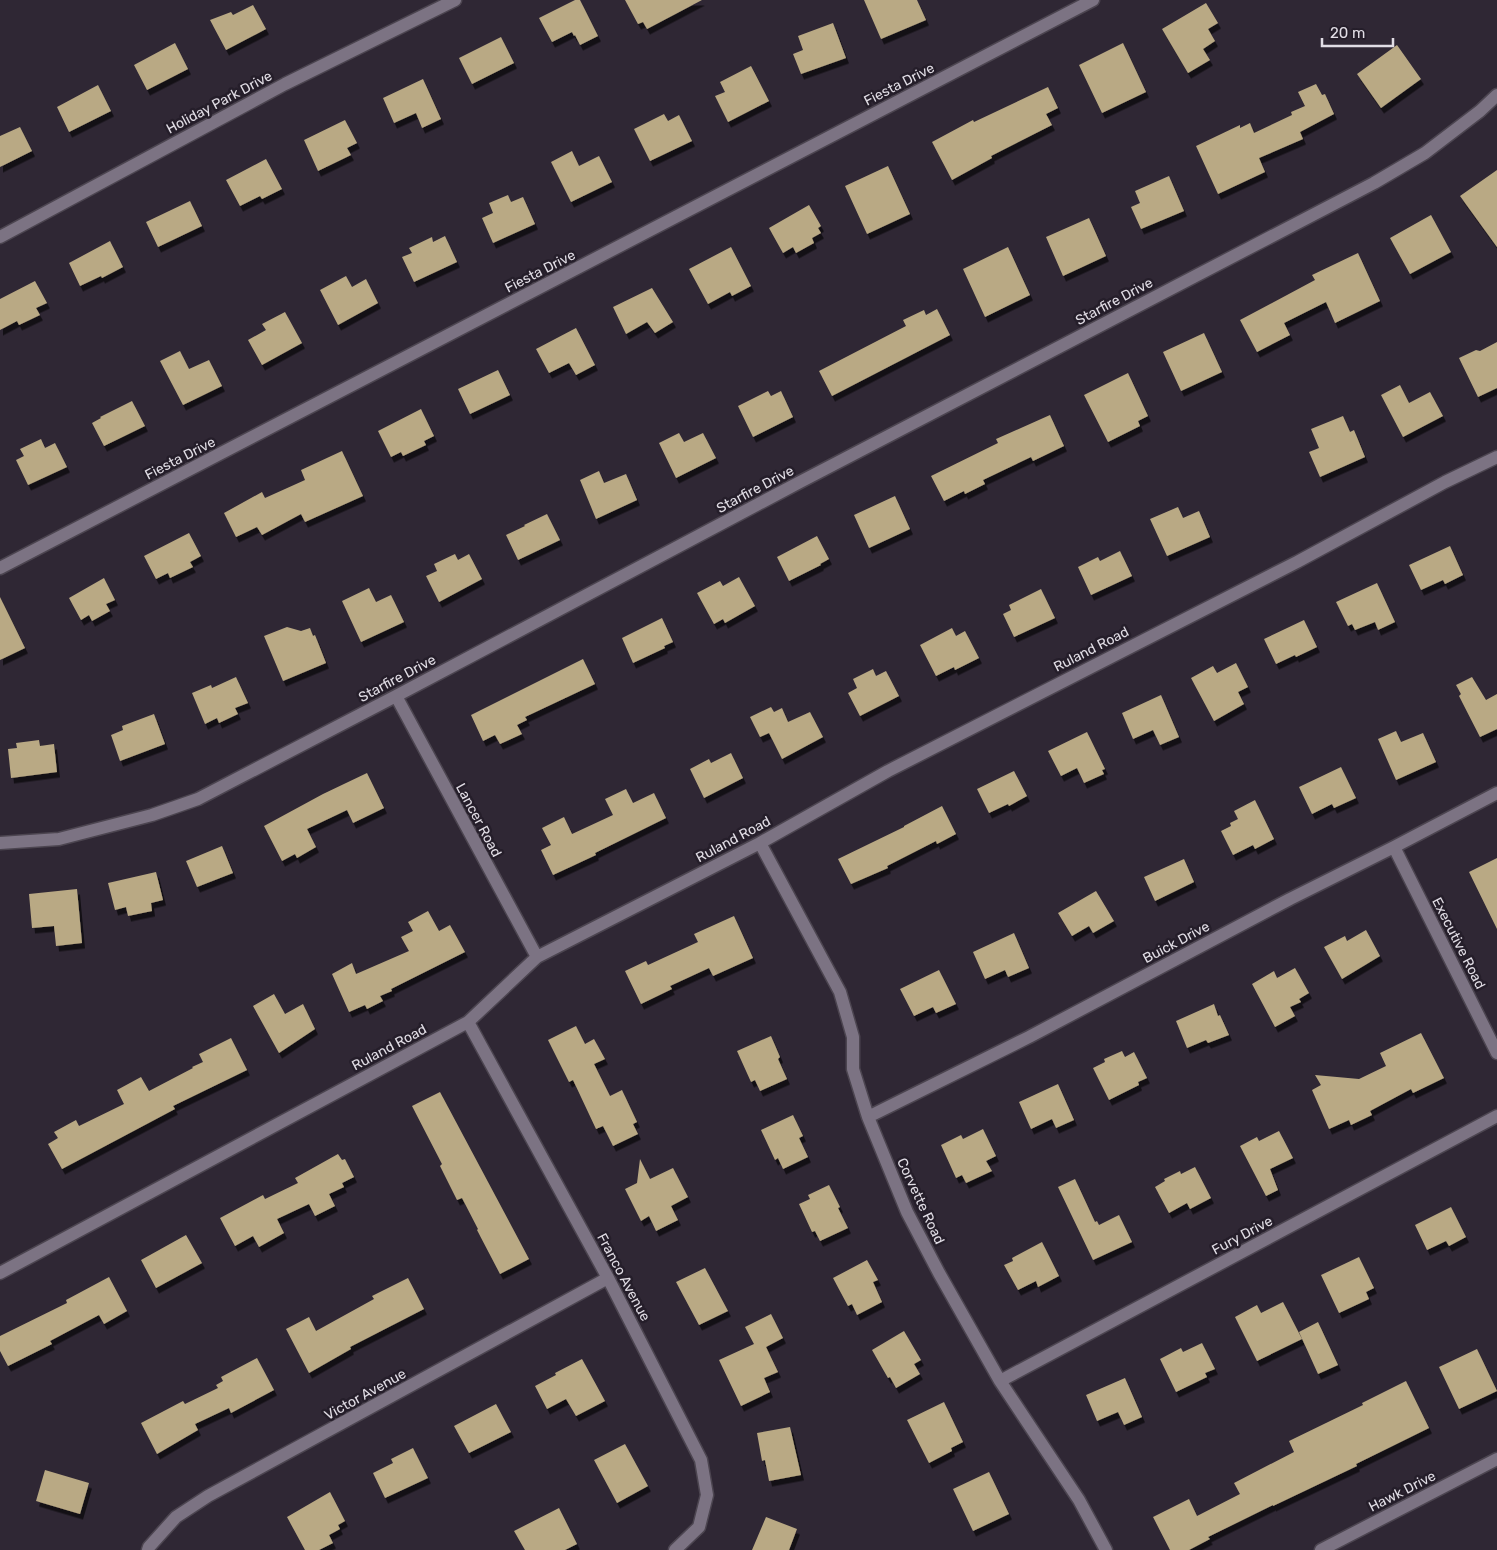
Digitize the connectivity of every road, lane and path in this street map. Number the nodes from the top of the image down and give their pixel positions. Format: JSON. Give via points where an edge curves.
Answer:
{"nodes":[{"id":1,"x":455,"y":0,"type":"edge"},
{"id":2,"x":1093,"y":0,"type":"edge"},
{"id":3,"x":1497,"y":95,"type":"edge"},
{"id":4,"x":0,"y":237,"type":"edge"},
{"id":5,"x":1497,"y":457,"type":"edge"},
{"id":6,"x":0,"y":568,"type":"edge"},
{"id":7,"x":396,"y":696,"type":"junction"},
{"id":8,"x":1497,"y":793,"type":"edge"},
{"id":9,"x":0,"y":843,"type":"edge"},
{"id":10,"x":760,"y":843,"type":"junction"},
{"id":11,"x":1394,"y":847,"type":"junction"},
{"id":12,"x":537,"y":957,"type":"junction"},
{"id":13,"x":468,"y":1022,"type":"junction"},
{"id":14,"x":1497,"y":1053,"type":"edge"},
{"id":15,"x":1497,"y":1116,"type":"edge"},
{"id":16,"x":868,"y":1117,"type":"junction"},
{"id":17,"x":0,"y":1273,"type":"edge"},
{"id":18,"x":608,"y":1278,"type":"junction"},
{"id":19,"x":1000,"y":1381,"type":"junction"},
{"id":20,"x":1497,"y":1459,"type":"edge"},
{"id":21,"x":148,"y":1550,"type":"edge"},
{"id":22,"x":675,"y":1550,"type":"edge"},
{"id":23,"x":1106,"y":1550,"type":"edge"},
{"id":24,"x":1321,"y":1550,"type":"edge"}],
"edges":[{"from":1,"to":4,"type":"street","name":"Holiday Park Drive","via":[[285,84]]},
{"from":2,"to":6,"type":"street","name":"Fiesta Drive"},
{"from":3,"to":7,"type":"street","name":"Starfire Drive","via":[[1425,153],[1374,183]]},
{"from":5,"to":10,"type":"street","name":"Ruland Road","via":[[888,771]]},
{"from":7,"to":9,"type":"street","name":"Starfire Drive","via":[[198,799],[59,840]]},
{"from":7,"to":12,"type":"street","name":"Lancer Road"},
{"from":8,"to":11,"type":"street","name":"Buick Drive"},
{"from":10,"to":12,"type":"street","name":"Ruland Road"},
{"from":10,"to":16,"type":"street","name":"Corvette Road","via":[[840,992],[853,1036],[853,1069]]},
{"from":11,"to":14,"type":"street","name":"Executive Road"},
{"from":11,"to":16,"type":"street","name":"Buick Drive"},
{"from":12,"to":13,"type":"street","name":"Ruland Road"},
{"from":13,"to":17,"type":"street","name":"Ruland Road"},
{"from":13,"to":18,"type":"street","name":"Franco Avenue"},
{"from":15,"to":19,"type":"street","name":"Fury Drive"},
{"from":16,"to":19,"type":"street","name":"Corvette Road","via":[[908,1212]]},
{"from":18,"to":21,"type":"street","name":"Victor Avenue","via":[[208,1496],[176,1517]]},
{"from":18,"to":22,"type":"street","name":"Franco Avenue","via":[[701,1460],[707,1495],[699,1527]]},
{"from":19,"to":23,"type":"street","name":"Corvette Road","via":[[1079,1500]]},
{"from":20,"to":24,"type":"street","name":"Hawk Drive"}]}
